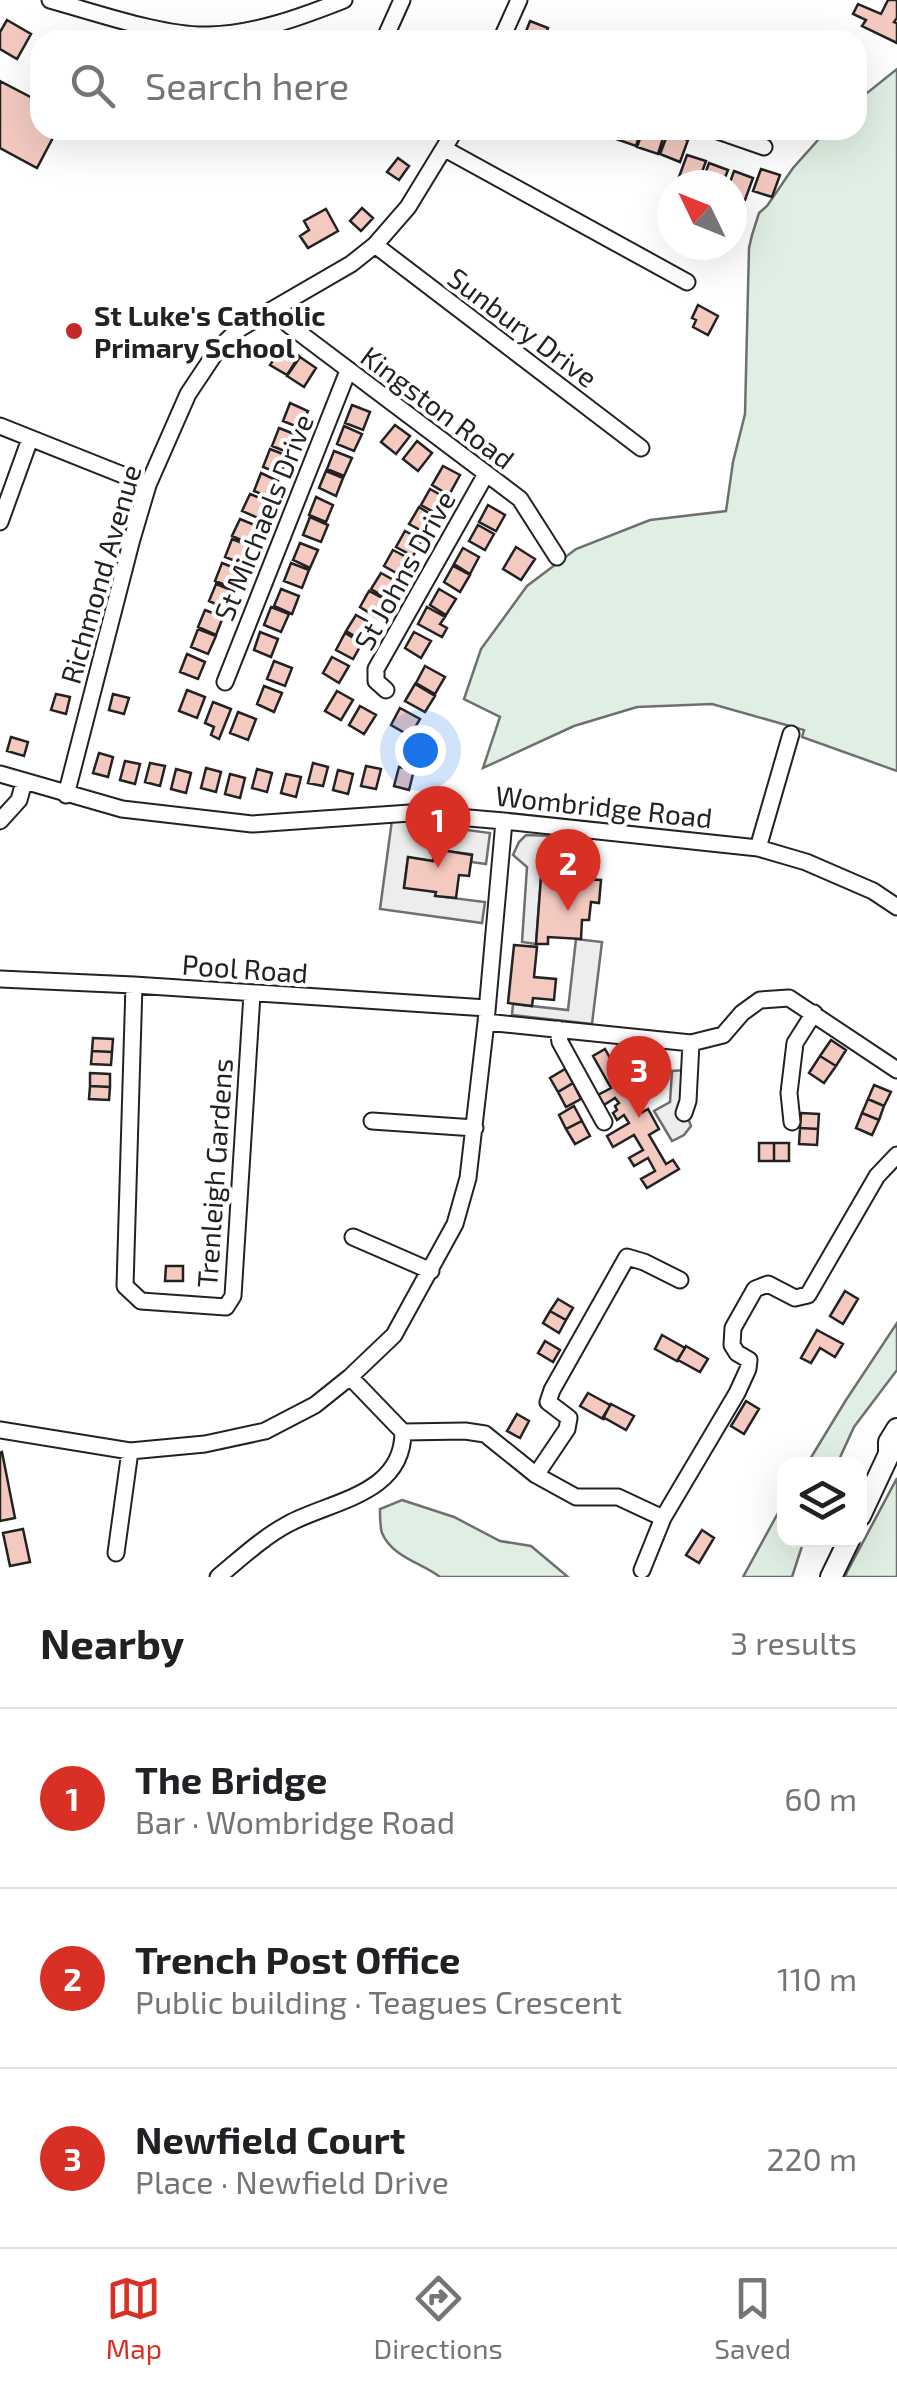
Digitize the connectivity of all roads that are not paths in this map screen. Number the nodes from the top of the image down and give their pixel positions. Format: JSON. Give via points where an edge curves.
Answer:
{"nodes":[{"id":1,"x":50,"y":0,"type":"edge"},
{"id":2,"x":344,"y":0,"type":"edge"},
{"id":3,"x":402,"y":0,"type":"edge"},
{"id":4,"x":518,"y":3,"type":"edge"},
{"id":5,"x":173,"y":30,"type":"edge"},
{"id":6,"x":249,"y":30,"type":"edge"},
{"id":7,"x":388,"y":30,"type":"edge"},
{"id":8,"x":506,"y":30,"type":"edge"},
{"id":9,"x":449,"y":140,"type":"edge"},
{"id":10,"x":744,"y":140,"type":"edge"},
{"id":11,"x":764,"y":147,"type":"dead end"},
{"id":12,"x":444,"y":149,"type":"junction"},
{"id":13,"x":375,"y":245,"type":"junction"},
{"id":14,"x":687,"y":282,"type":"dead end"},
{"id":15,"x":275,"y":309,"type":"junction"},
{"id":16,"x":348,"y":370,"type":"junction"},
{"id":17,"x":0,"y":426,"type":"edge"},
{"id":18,"x":30,"y":440,"type":"junction"},
{"id":19,"x":641,"y":448,"type":"dead end"},
{"id":20,"x":486,"y":474,"type":"junction"},
{"id":21,"x":148,"y":485,"type":"junction"},
{"id":22,"x":0,"y":522,"type":"edge"},
{"id":23,"x":557,"y":558,"type":"dead end"},
{"id":24,"x":225,"y":682,"type":"dead end"},
{"id":25,"x":386,"y":690,"type":"dead end"},
{"id":26,"x":790,"y":734,"type":"dead end"},
{"id":27,"x":0,"y":774,"type":"edge"},
{"id":28,"x":24,"y":782,"type":"junction"},
{"id":29,"x":66,"y":794,"type":"junction"},
{"id":30,"x":504,"y":820,"type":"junction"},
{"id":31,"x":0,"y":821,"type":"edge"},
{"id":32,"x":758,"y":848,"type":"junction"},
{"id":33,"x":897,"y":907,"type":"edge"},
{"id":34,"x":0,"y":979,"type":"edge"},
{"id":35,"x":134,"y":985,"type":"junction"},
{"id":36,"x":252,"y":994,"type":"junction"},
{"id":37,"x":814,"y":1013,"type":"junction"},
{"id":38,"x":487,"y":1015,"type":"junction"},
{"id":39,"x":558,"y":1029,"type":"junction"},
{"id":40,"x":690,"y":1043,"type":"junction"},
{"id":41,"x":897,"y":1070,"type":"edge"},
{"id":42,"x":684,"y":1113,"type":"dead end"},
{"id":43,"x":372,"y":1121,"type":"dead end"},
{"id":44,"x":604,"y":1122,"type":"dead end"},
{"id":45,"x":792,"y":1122,"type":"dead end"},
{"id":46,"x":475,"y":1128,"type":"junction"},
{"id":47,"x":897,"y":1156,"type":"edge"},
{"id":48,"x":353,"y":1236,"type":"dead end"},
{"id":49,"x":431,"y":1271,"type":"junction"},
{"id":50,"x":680,"y":1280,"type":"dead end"},
{"id":51,"x":350,"y":1377,"type":"junction"},
{"id":52,"x":897,"y":1429,"type":"edge"},
{"id":53,"x":0,"y":1430,"type":"edge"},
{"id":54,"x":403,"y":1432,"type":"junction"},
{"id":55,"x":893,"y":1450,"type":"edge"},
{"id":56,"x":130,"y":1451,"type":"junction"},
{"id":57,"x":536,"y":1475,"type":"junction"},
{"id":58,"x":867,"y":1502,"type":"edge"},
{"id":59,"x":662,"y":1518,"type":"junction"},
{"id":60,"x":845,"y":1547,"type":"edge"},
{"id":61,"x":116,"y":1553,"type":"dead end"},
{"id":62,"x":642,"y":1570,"type":"dead end"},
{"id":63,"x":218,"y":1577,"type":"edge"},
{"id":64,"x":831,"y":1577,"type":"edge"}],
"edges":[{"from":1,"to":5,"type":"street"},
{"from":2,"to":6,"type":"street"},
{"from":3,"to":7,"type":"street"},
{"from":4,"to":8,"type":"street"},
{"from":9,"to":12,"type":"street","name":"Richmond Avenue"},
{"from":10,"to":11,"type":"street"},
{"from":12,"to":13,"type":"street","name":"Richmond Avenue"},
{"from":12,"to":14,"type":"street"},
{"from":13,"to":15,"type":"street","name":"Richmond Avenue"},
{"from":13,"to":19,"type":"street","name":"Sunbury Drive"},
{"from":15,"to":16,"type":"street","name":"Kingston Road"},
{"from":15,"to":21,"type":"street","name":"Richmond Avenue","via":[[218,349],[188,394]]},
{"from":16,"to":20,"type":"street","name":"Kingston Road"},
{"from":16,"to":24,"type":"street","name":"St Michaels Drive"},
{"from":17,"to":18,"type":"street"},
{"from":18,"to":21,"type":"street"},
{"from":18,"to":22,"type":"street"},
{"from":20,"to":23,"type":"street","name":"Kingston Road","via":[[520,499]]},
{"from":20,"to":25,"type":"street","name":"St Johns Drive","via":[[376,668],[376,681]]},
{"from":21,"to":29,"type":"street","name":"Richmond Avenue"},
{"from":26,"to":32,"type":"street"},
{"from":27,"to":28,"type":"street","name":"Wombridge Road"},
{"from":28,"to":29,"type":"street","name":"Wombridge Road"},
{"from":28,"to":31,"type":"street","via":[[19,800]]},
{"from":29,"to":30,"type":"street","name":"Wombridge Road","via":[[122,809],[252,824],[410,813]]},
{"from":30,"to":32,"type":"street","name":"Wombridge Road"},
{"from":30,"to":38,"type":"street"},
{"from":32,"to":33,"type":"street","name":"Wombridge Road","via":[[806,862]]},
{"from":34,"to":35,"type":"street","name":"Pool Road"},
{"from":35,"to":36,"type":"street","name":"Pool Road"},
{"from":35,"to":36,"type":"street","name":"Trenleigh Gardens","via":[[125,1286],[141,1300],[226,1307],[234,1296]]},
{"from":36,"to":38,"type":"street","name":"Pool Road"},
{"from":37,"to":40,"type":"street","via":[[789,998],[760,1000],[723,1035]]},
{"from":37,"to":41,"type":"street"},
{"from":37,"to":45,"type":"street","via":[[795,1044]]},
{"from":38,"to":39,"type":"street","name":"Pool Road"},
{"from":38,"to":46,"type":"street"},
{"from":39,"to":40,"type":"street","name":"Pool Road"},
{"from":39,"to":44,"type":"street"},
{"from":40,"to":42,"type":"street"},
{"from":43,"to":46,"type":"street"},
{"from":46,"to":49,"type":"street","via":[[456,1224]]},
{"from":47,"to":59,"type":"street","via":[[878,1176],[808,1295],[795,1298],[768,1284],[755,1289],[733,1328],[732,1345],[749,1360],[748,1369]]},
{"from":48,"to":49,"type":"street"},
{"from":49,"to":51,"type":"street","via":[[394,1335]]},
{"from":50,"to":57,"type":"street","via":[[627,1257],[552,1390],[548,1402],[569,1418],[567,1429]]},
{"from":51,"to":54,"type":"street"},
{"from":51,"to":56,"type":"street","via":[[314,1406],[266,1430]]},
{"from":52,"to":55,"type":"main road","via":[[888,1442]]},
{"from":53,"to":56,"type":"street"},
{"from":54,"to":57,"type":"street","via":[[485,1434]]},
{"from":54,"to":63,"type":"street","via":[[394,1467],[364,1493],[291,1522]]},
{"from":55,"to":58,"type":"main road"},
{"from":56,"to":61,"type":"street"},
{"from":57,"to":59,"type":"street","via":[[576,1497],[618,1497]]},
{"from":59,"to":62,"type":"street"},
{"from":60,"to":64,"type":"main road"}]}
